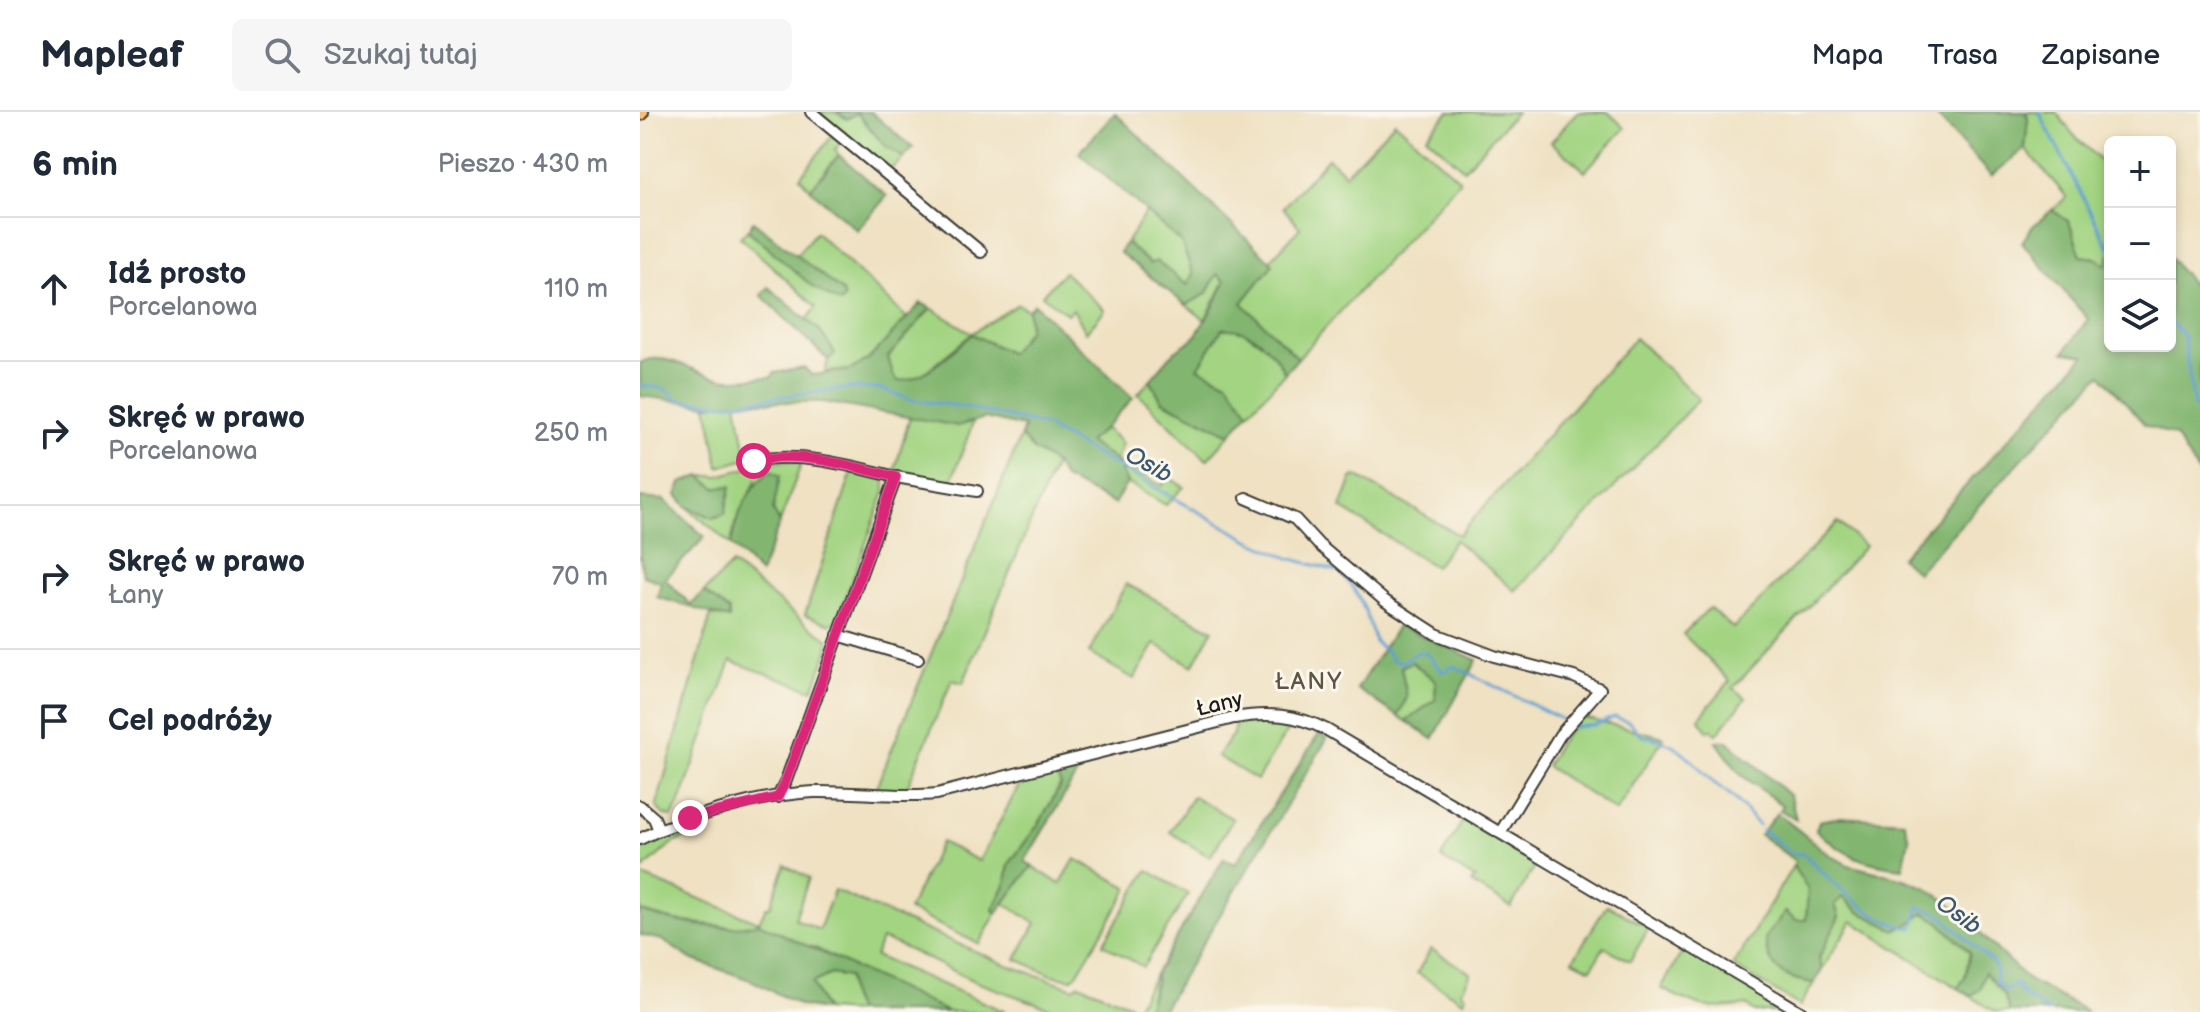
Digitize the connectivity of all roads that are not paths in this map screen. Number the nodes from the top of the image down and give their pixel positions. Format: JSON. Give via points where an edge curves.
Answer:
{"nodes":[{"id":1,"x":811,"y":112,"type":"edge"},
{"id":2,"x":981,"y":252,"type":"dead end"},
{"id":3,"x":754,"y":461,"type":"dead end"},
{"id":4,"x":896,"y":477,"type":"junction"},
{"id":5,"x":977,"y":491,"type":"dead end"},
{"id":6,"x":1246,"y":498,"type":"dead end"},
{"id":7,"x":838,"y":635,"type":"junction"},
{"id":8,"x":918,"y":659,"type":"dead end"},
{"id":9,"x":778,"y":797,"type":"junction"},
{"id":10,"x":640,"y":806,"type":"edge"},
{"id":11,"x":659,"y":830,"type":"junction"},
{"id":12,"x":1500,"y":833,"type":"junction"},
{"id":13,"x":640,"y":839,"type":"edge"},
{"id":14,"x":1801,"y":1012,"type":"edge"}],
"edges":[{"from":1,"to":2,"type":"street"},
{"from":3,"to":4,"type":"street","via":[[773,457],[834,463]]},
{"from":4,"to":5,"type":"street"},
{"from":4,"to":7,"type":"street"},
{"from":6,"to":12,"type":"street","via":[[1295,519],[1385,601],[1436,634],[1600,689],[1560,735]]},
{"from":7,"to":8,"type":"street"},
{"from":7,"to":9,"type":"street"},
{"from":9,"to":11,"type":"street","name":"Łany"},
{"from":9,"to":12,"type":"street","name":"Łany","via":[[951,791],[1234,718],[1268,714],[1313,723]]},
{"from":10,"to":11,"type":"street"},
{"from":11,"to":13,"type":"street","name":"Łany"},
{"from":12,"to":14,"type":"street","name":"Łany"}]}
